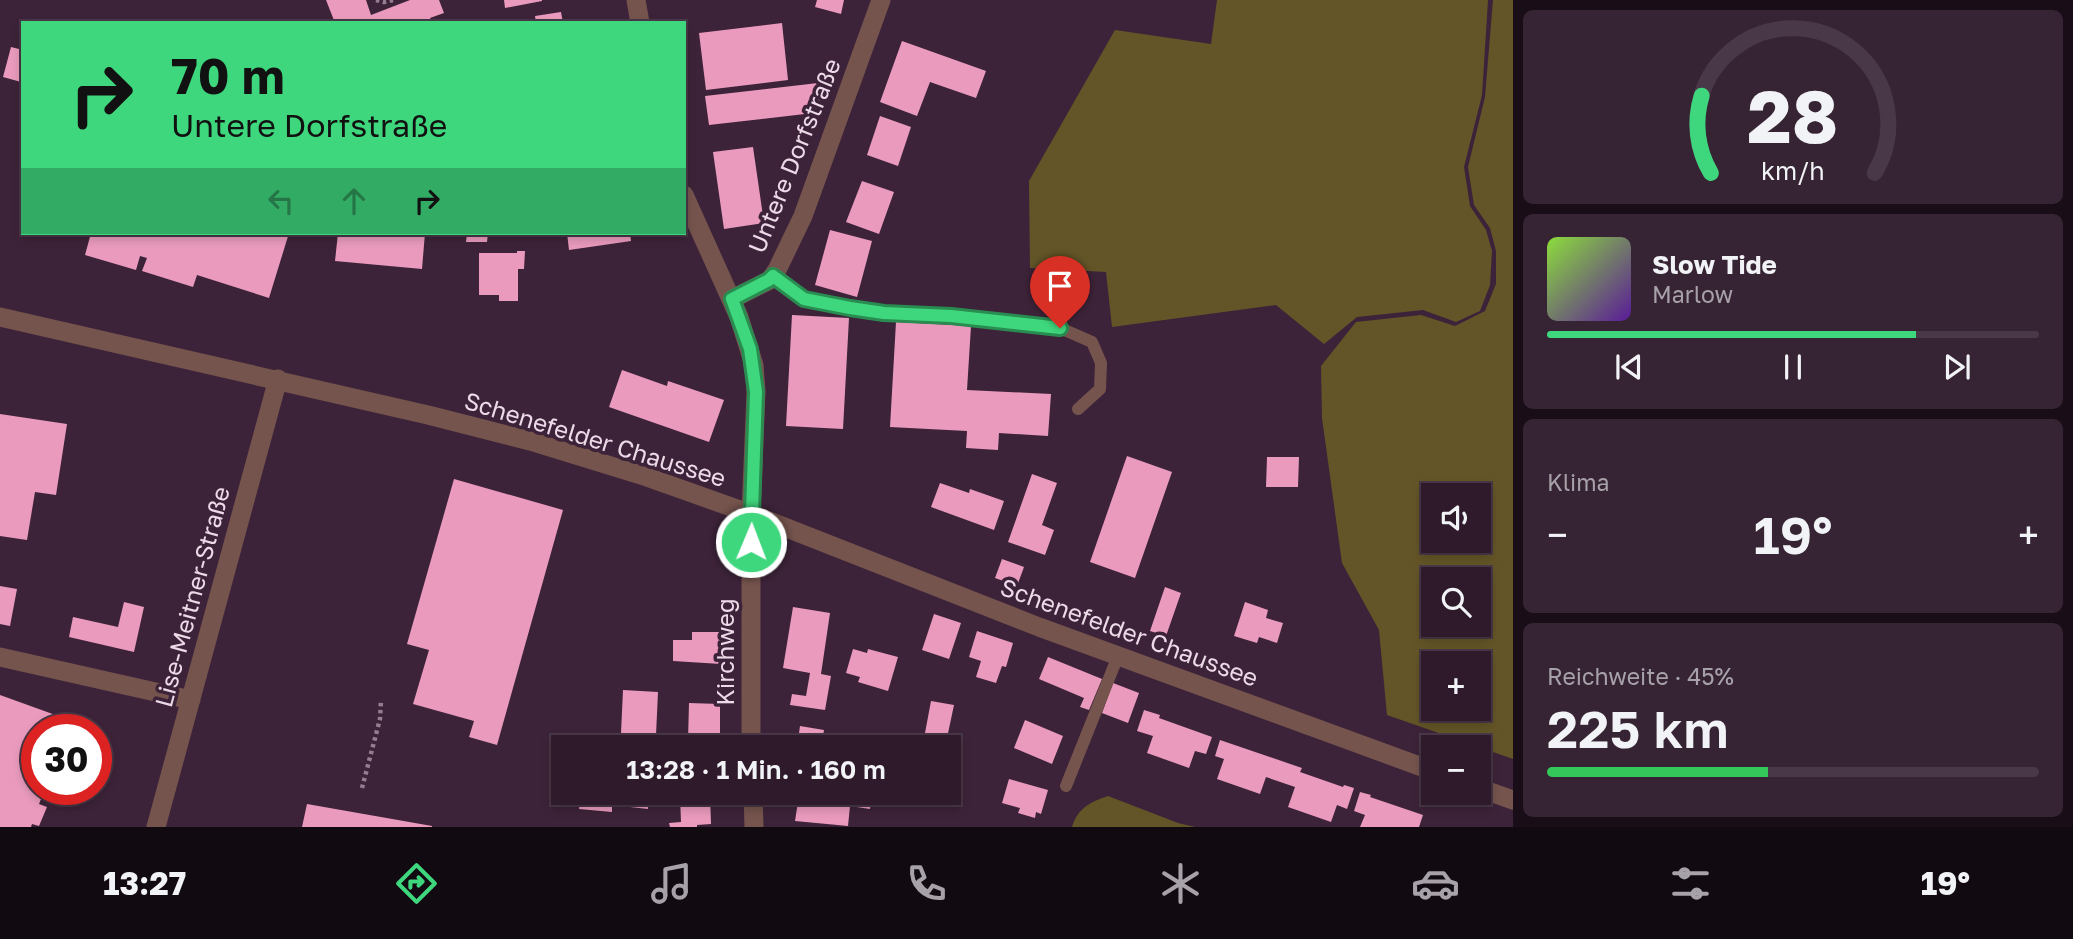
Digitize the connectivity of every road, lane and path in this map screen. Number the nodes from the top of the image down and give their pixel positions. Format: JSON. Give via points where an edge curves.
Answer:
{"nodes":[{"id":1,"x":376,"y":0,"type":"edge"},
{"id":2,"x":393,"y":0,"type":"edge"},
{"id":3,"x":636,"y":0,"type":"edge"},
{"id":4,"x":881,"y":0,"type":"edge"},
{"id":5,"x":640,"y":21,"type":"edge"},
{"id":6,"x":686,"y":200,"type":"edge"},
{"id":7,"x":773,"y":276,"type":"junction"},
{"id":8,"x":732,"y":299,"type":"junction"},
{"id":9,"x":0,"y":317,"type":"edge"},
{"id":10,"x":278,"y":379,"type":"junction"},
{"id":11,"x":1078,"y":409,"type":"dead end"},
{"id":12,"x":751,"y":514,"type":"junction"},
{"id":13,"x":1118,"y":656,"type":"junction"},
{"id":14,"x":0,"y":657,"type":"edge"},
{"id":15,"x":191,"y":700,"type":"junction"},
{"id":16,"x":381,"y":700,"type":"dead end"},
{"id":17,"x":751,"y":735,"type":"edge"},
{"id":18,"x":1421,"y":767,"type":"edge"},
{"id":19,"x":1066,"y":786,"type":"dead end"},
{"id":20,"x":362,"y":788,"type":"dead end"},
{"id":21,"x":1491,"y":792,"type":"edge"},
{"id":22,"x":1513,"y":800,"type":"edge"},
{"id":23,"x":753,"y":805,"type":"edge"},
{"id":24,"x":156,"y":827,"type":"edge"},
{"id":25,"x":754,"y":827,"type":"edge"}],
"edges":[{"from":1,"to":2,"type":"path"},
{"from":3,"to":5,"type":"street"},
{"from":4,"to":7,"type":"street","name":"Untere Dorfstraße","via":[[803,216]]},
{"from":6,"to":8,"type":"street"},
{"from":7,"to":8,"type":"street","name":"Untere Dorfstraße"},
{"from":7,"to":11,"type":"lane","via":[[804,299],[827,304],[1060,328],[1092,342],[1101,363],[1100,389]]},
{"from":8,"to":12,"type":"street","via":[[750,349],[755,380]]},
{"from":9,"to":10,"type":"street","name":"Schenefelder Chaussee"},
{"from":10,"to":12,"type":"street","name":"Schenefelder Chaussee","via":[[530,441]]},
{"from":10,"to":15,"type":"street","name":"Lise-Meitner-Straße"},
{"from":12,"to":13,"type":"street","name":"Schenefelder Chaussee"},
{"from":12,"to":17,"type":"street","name":"Kirchweg"},
{"from":13,"to":18,"type":"street","name":"Schenefelder Chaussee"},
{"from":13,"to":19,"type":"lane"},
{"from":14,"to":15,"type":"street"},
{"from":15,"to":24,"type":"street","name":"Lise-Meitner-Straße"},
{"from":16,"to":20,"type":"path"},
{"from":21,"to":22,"type":"street"},
{"from":23,"to":25,"type":"street"}]}
